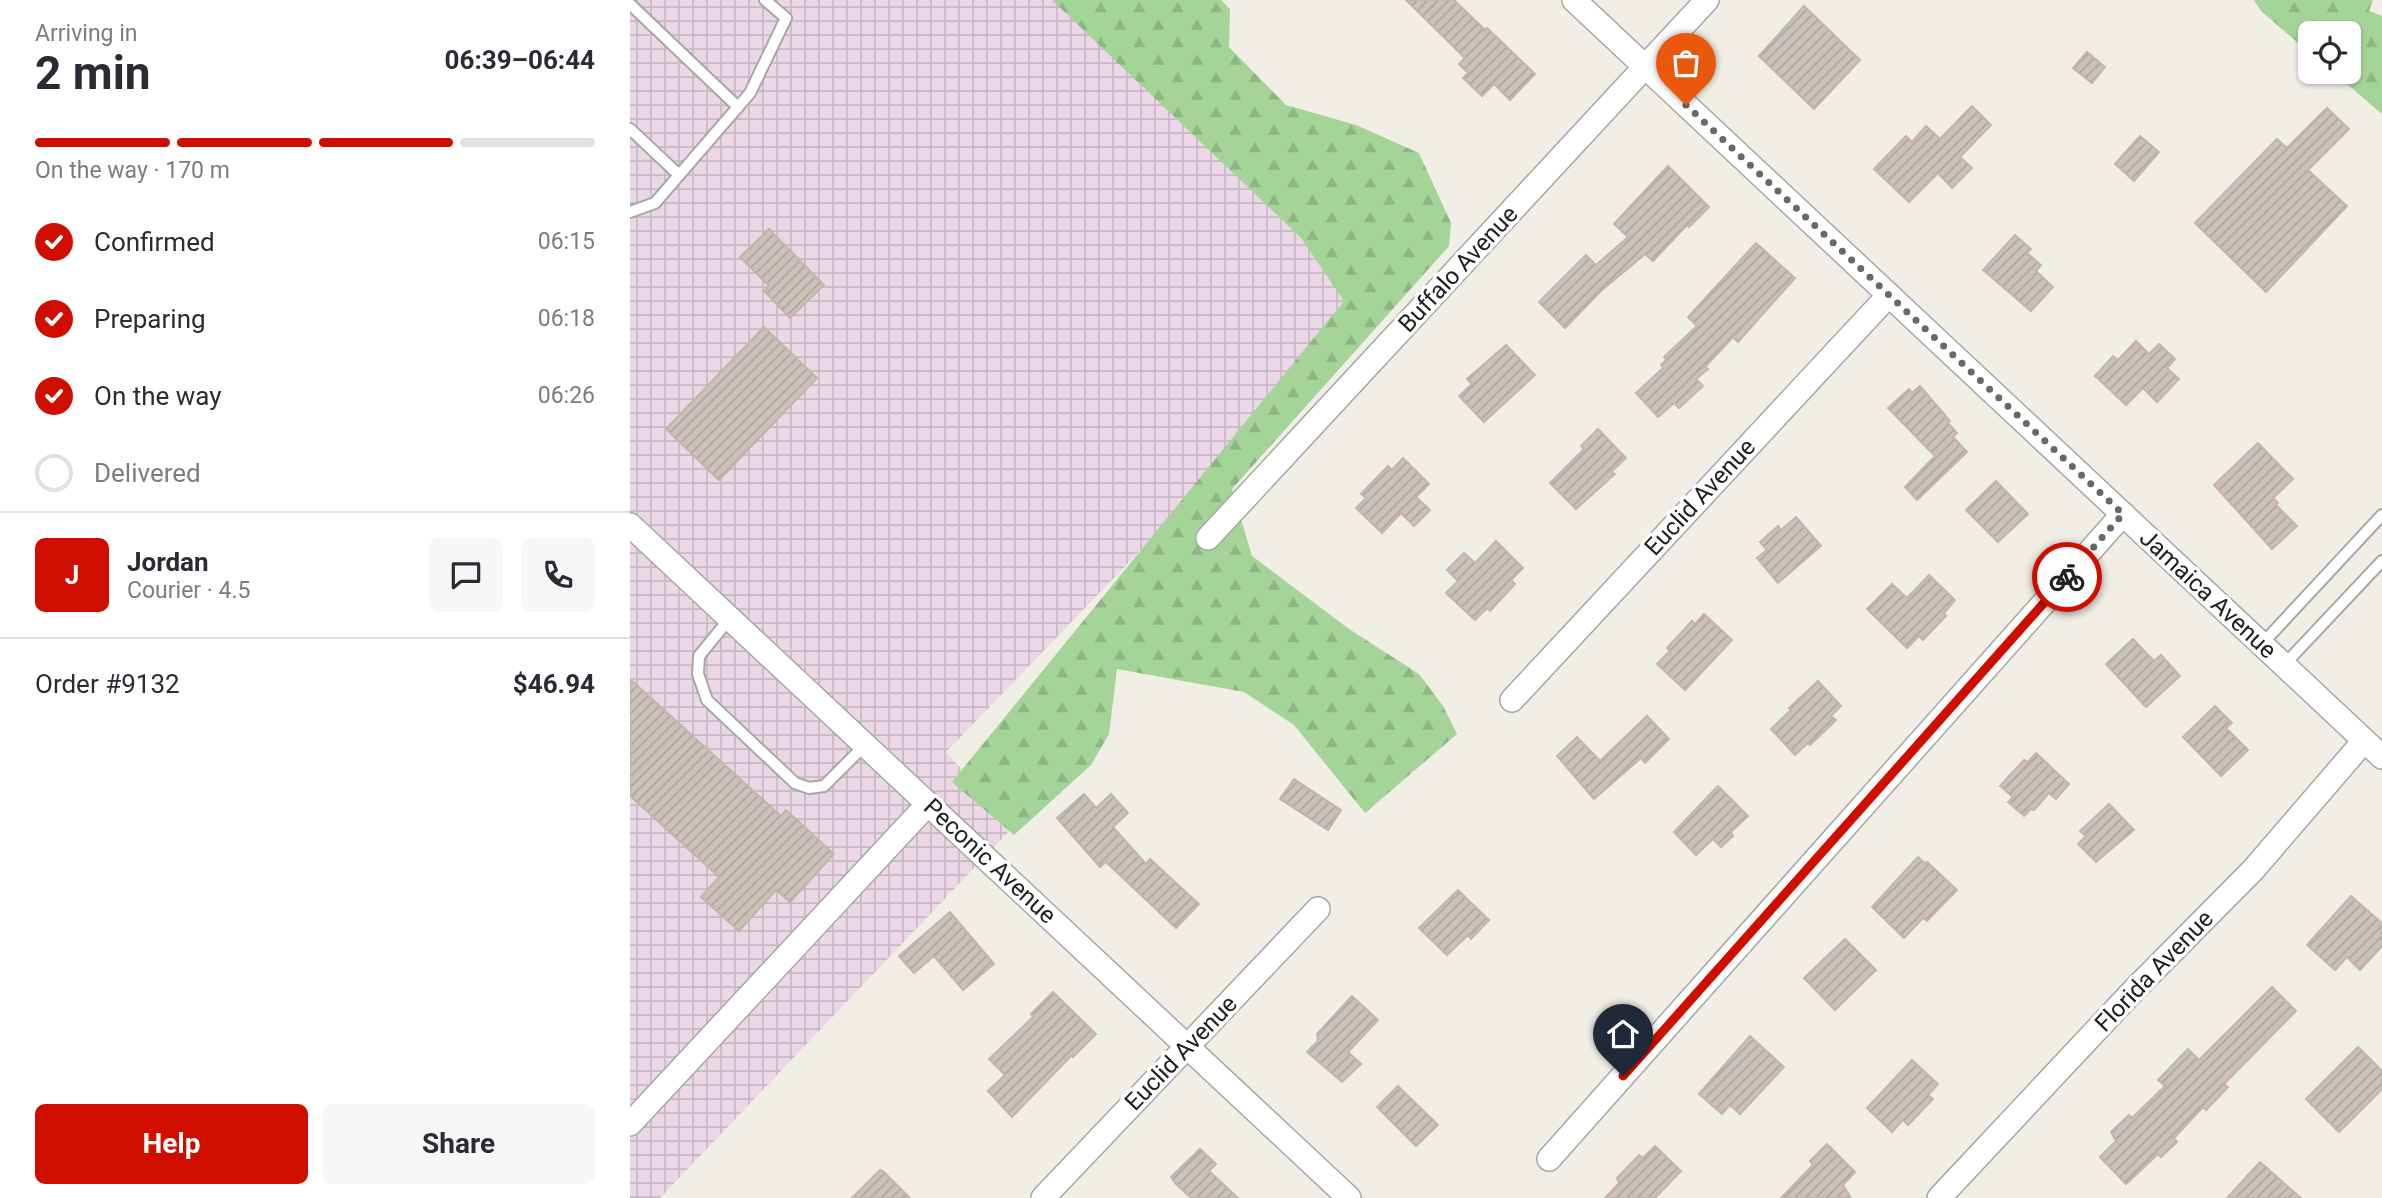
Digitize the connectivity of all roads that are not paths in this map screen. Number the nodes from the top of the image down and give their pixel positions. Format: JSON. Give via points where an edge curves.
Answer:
{"nodes":[{"id":1,"x":765,"y":0,"type":"edge"},
{"id":2,"x":1574,"y":0,"type":"edge"},
{"id":3,"x":1707,"y":0,"type":"edge"},
{"id":4,"x":630,"y":4,"type":"edge"},
{"id":5,"x":1645,"y":67,"type":"junction"},
{"id":6,"x":738,"y":107,"type":"junction"},
{"id":7,"x":630,"y":130,"type":"edge"},
{"id":8,"x":679,"y":175,"type":"junction"},
{"id":9,"x":630,"y":212,"type":"edge"},
{"id":10,"x":1889,"y":295,"type":"junction"},
{"id":11,"x":2123,"y":514,"type":"junction"},
{"id":12,"x":2382,"y":515,"type":"edge"},
{"id":13,"x":630,"y":525,"type":"edge"},
{"id":14,"x":1208,"y":538,"type":"dead end"},
{"id":15,"x":2382,"y":561,"type":"edge"},
{"id":16,"x":730,"y":618,"type":"junction"},
{"id":17,"x":2262,"y":644,"type":"junction"},
{"id":18,"x":2284,"y":666,"type":"junction"},
{"id":19,"x":1512,"y":699,"type":"dead end"},
{"id":20,"x":2364,"y":741,"type":"junction"},
{"id":21,"x":866,"y":746,"type":"junction"},
{"id":22,"x":2382,"y":757,"type":"edge"},
{"id":23,"x":928,"y":804,"type":"junction"},
{"id":24,"x":1318,"y":909,"type":"dead end"},
{"id":25,"x":1188,"y":1046,"type":"junction"},
{"id":26,"x":630,"y":1124,"type":"edge"},
{"id":27,"x":1549,"y":1159,"type":"dead end"},
{"id":28,"x":1043,"y":1198,"type":"edge"},
{"id":29,"x":1349,"y":1198,"type":"edge"},
{"id":30,"x":1939,"y":1198,"type":"edge"}],
"edges":[{"from":1,"to":6,"type":"lane","via":[[786,18],[750,93]]},
{"from":2,"to":5,"type":"street","name":"Jamaica Avenue"},
{"from":3,"to":5,"type":"street","name":"Buffalo Avenue"},
{"from":4,"to":6,"type":"lane"},
{"from":5,"to":10,"type":"street","name":"Jamaica Avenue"},
{"from":5,"to":14,"type":"street","name":"Buffalo Avenue"},
{"from":6,"to":8,"type":"lane"},
{"from":7,"to":8,"type":"lane"},
{"from":8,"to":9,"type":"lane","via":[[655,203]]},
{"from":10,"to":11,"type":"street","name":"Jamaica Avenue"},
{"from":10,"to":19,"type":"street","name":"Euclid Avenue"},
{"from":11,"to":17,"type":"street","name":"Jamaica Avenue"},
{"from":11,"to":27,"type":"street"},
{"from":12,"to":17,"type":"lane"},
{"from":13,"to":16,"type":"street","name":"Peconic Avenue"},
{"from":15,"to":18,"type":"lane"},
{"from":16,"to":21,"type":"street","name":"Peconic Avenue"},
{"from":16,"to":21,"type":"lane","via":[[699,656],[698,674],[707,700],[722,715],[795,783],[809,789],[824,786]]},
{"from":17,"to":18,"type":"street","name":"Jamaica Avenue"},
{"from":18,"to":20,"type":"street","name":"Jamaica Avenue"},
{"from":20,"to":22,"type":"street","name":"Jamaica Avenue"},
{"from":20,"to":30,"type":"street","name":"Florida Avenue","via":[[2253,870]]},
{"from":21,"to":23,"type":"street","name":"Peconic Avenue"},
{"from":23,"to":25,"type":"street","name":"Peconic Avenue"},
{"from":23,"to":26,"type":"street"},
{"from":24,"to":25,"type":"street","name":"Euclid Avenue"},
{"from":25,"to":28,"type":"street","name":"Euclid Avenue"},
{"from":25,"to":29,"type":"street","name":"Peconic Avenue"}]}
